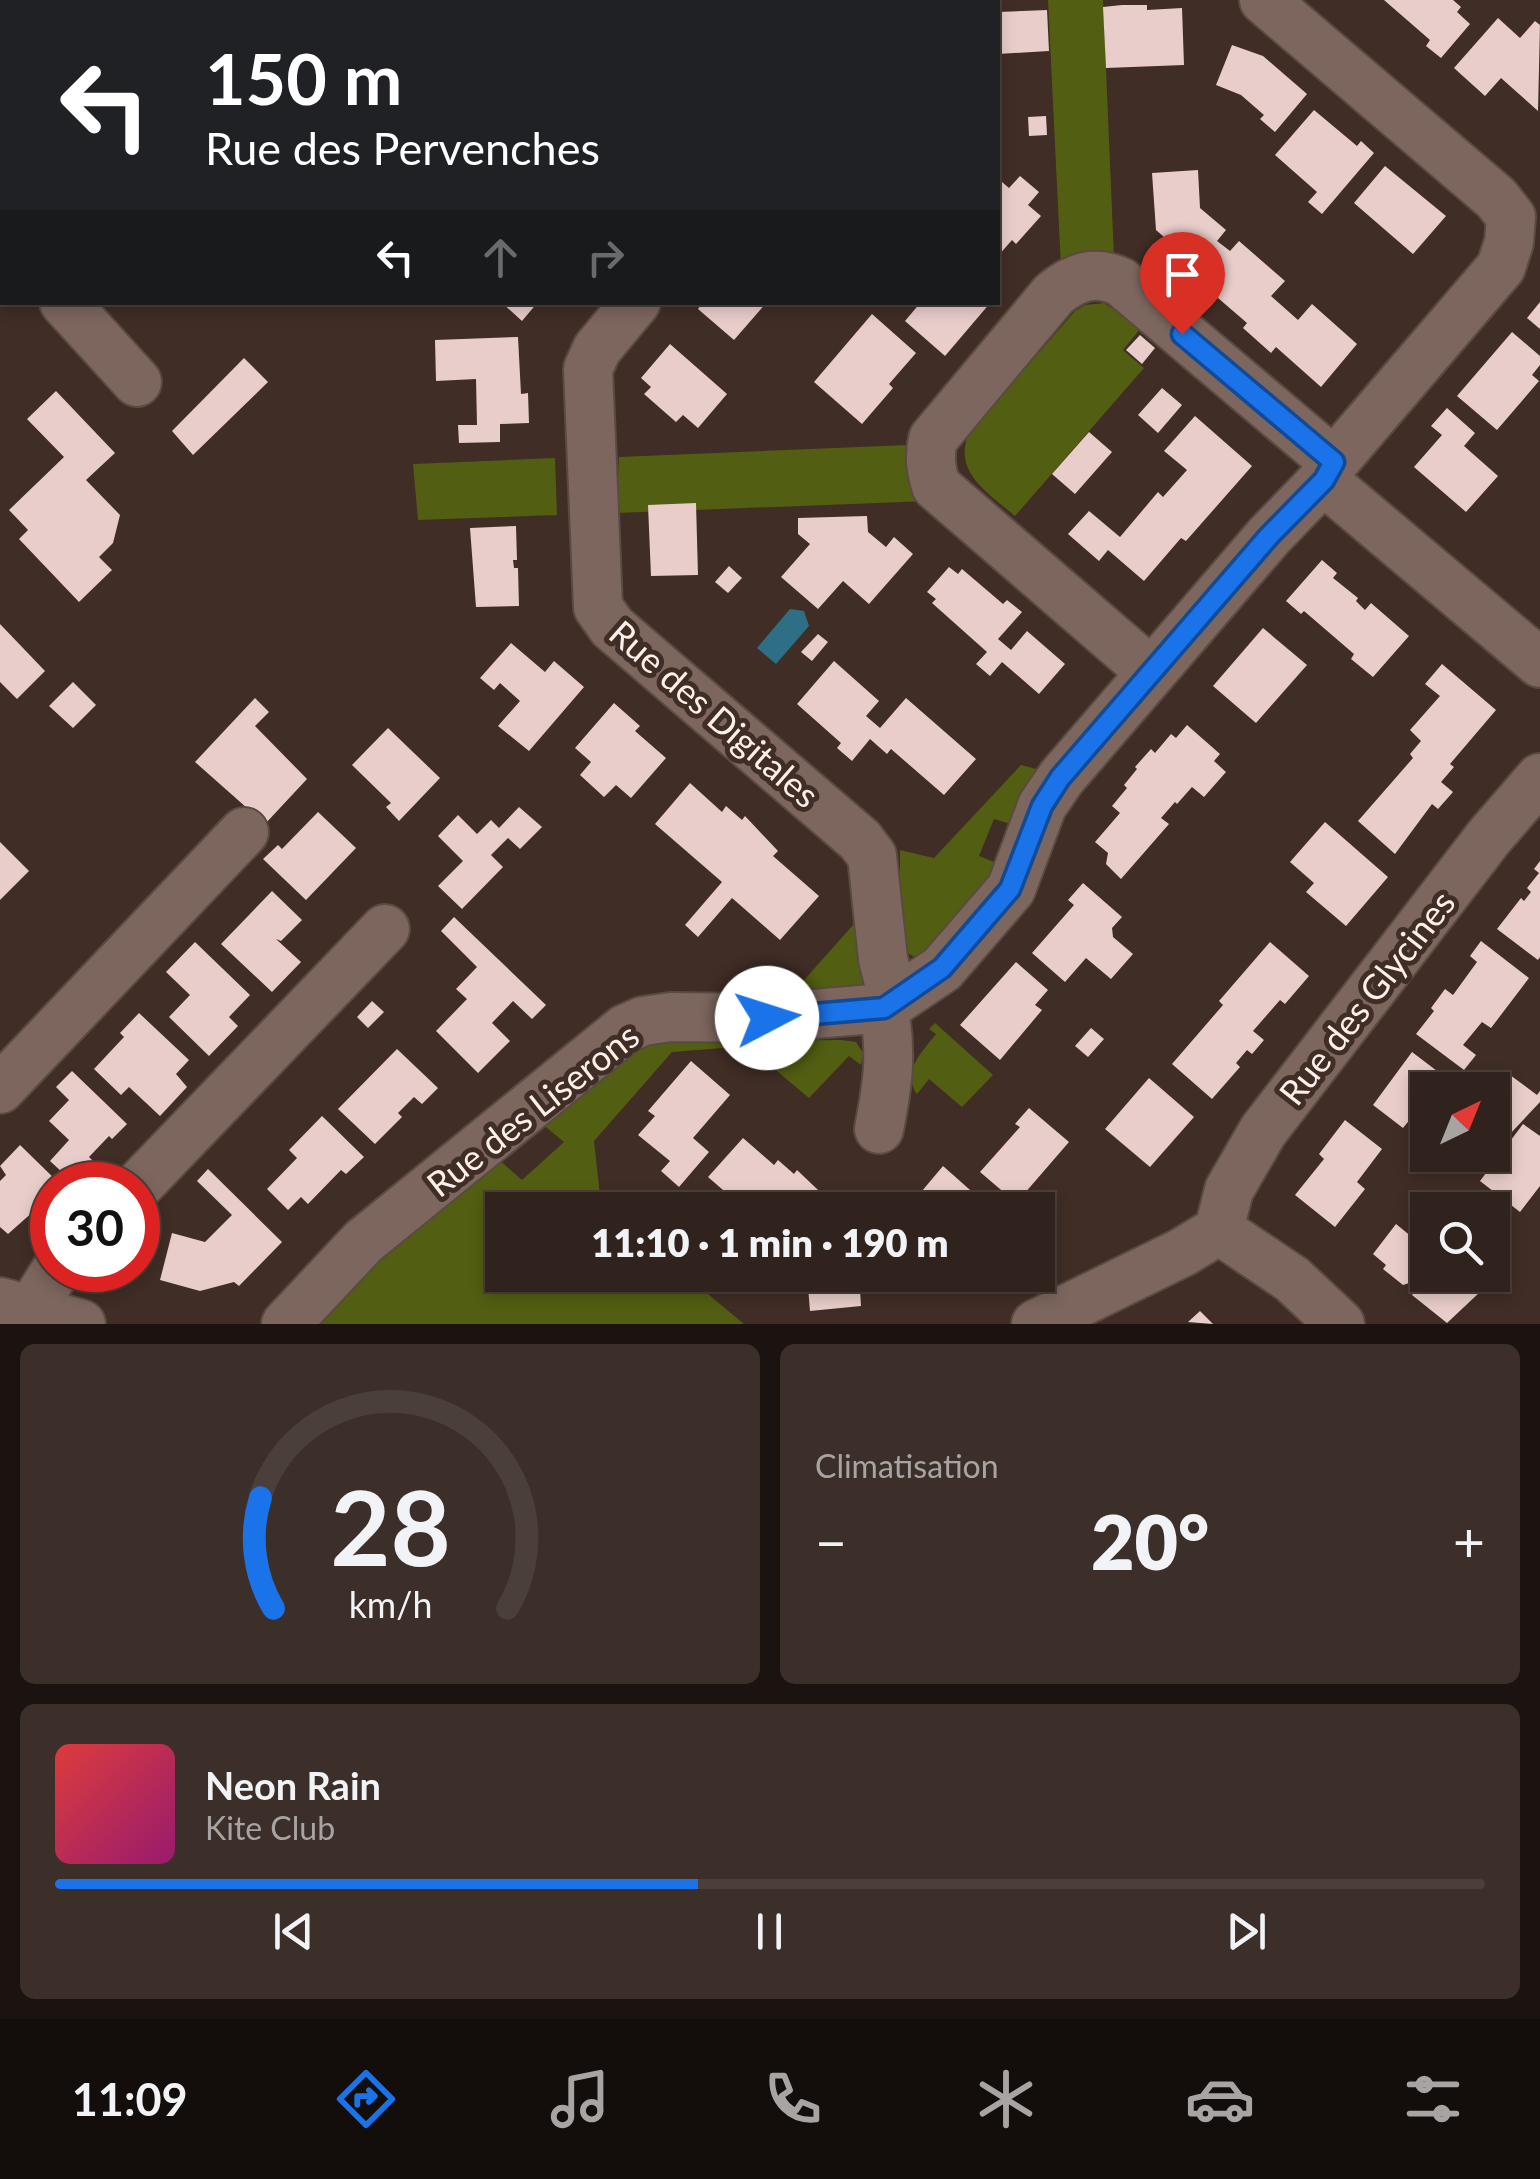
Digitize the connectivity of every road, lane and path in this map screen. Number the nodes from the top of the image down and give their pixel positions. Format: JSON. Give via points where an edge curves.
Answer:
{"nodes":[{"id":1,"x":1264,"y":0,"type":"edge"},
{"id":2,"x":67,"y":305,"type":"edge"},
{"id":3,"x":634,"y":305,"type":"edge"},
{"id":4,"x":138,"y":382,"type":"dead end"},
{"id":5,"x":1329,"y":471,"type":"junction"},
{"id":6,"x":1540,"y":662,"type":"edge"},
{"id":7,"x":1150,"y":671,"type":"junction"},
{"id":8,"x":1540,"y":778,"type":"edge"},
{"id":9,"x":244,"y":832,"type":"dead end"},
{"id":10,"x":385,"y":929,"type":"dead end"},
{"id":11,"x":889,"y":1005,"type":"junction"},
{"id":12,"x":0,"y":1089,"type":"edge"},
{"id":13,"x":879,"y":1129,"type":"dead end"},
{"id":14,"x":160,"y":1163,"type":"edge"},
{"id":15,"x":1218,"y":1230,"type":"junction"},
{"id":16,"x":15,"y":1306,"type":"edge"},
{"id":17,"x":80,"y":1324,"type":"edge"},
{"id":18,"x":286,"y":1324,"type":"edge"},
{"id":19,"x":1036,"y":1324,"type":"edge"},
{"id":20,"x":1340,"y":1324,"type":"edge"}],
"edges":[{"from":1,"to":5,"type":"street","via":[[1512,217],[1502,268]]},
{"from":2,"to":4,"type":"street"},
{"from":3,"to":11,"type":"street","name":"Rue des Digitales","via":[[588,369],[598,607],[612,627],[872,856]]},
{"from":5,"to":6,"type":"street"},
{"from":5,"to":7,"type":"street"},
{"from":5,"to":7,"type":"street","via":[[1121,282],[1088,276],[1054,294],[933,439],[929,458],[936,486]]},
{"from":7,"to":11,"type":"street","via":[[1042,806],[1010,889],[942,968]]},
{"from":8,"to":15,"type":"street","name":"Rue des Glycines","via":[[1263,1131],[1229,1190]]},
{"from":9,"to":12,"type":"street"},
{"from":10,"to":14,"type":"street"},
{"from":11,"to":13,"type":"street","name":"Rue des Digitales","via":[[888,1085]]},
{"from":11,"to":18,"type":"street","name":"Rue des Liserons","via":[[767,1018],[671,1017],[624,1029],[364,1242]]},
{"from":15,"to":19,"type":"street"},
{"from":15,"to":20,"type":"street","via":[[1292,1279]]},
{"from":16,"to":17,"type":"street"}]}
